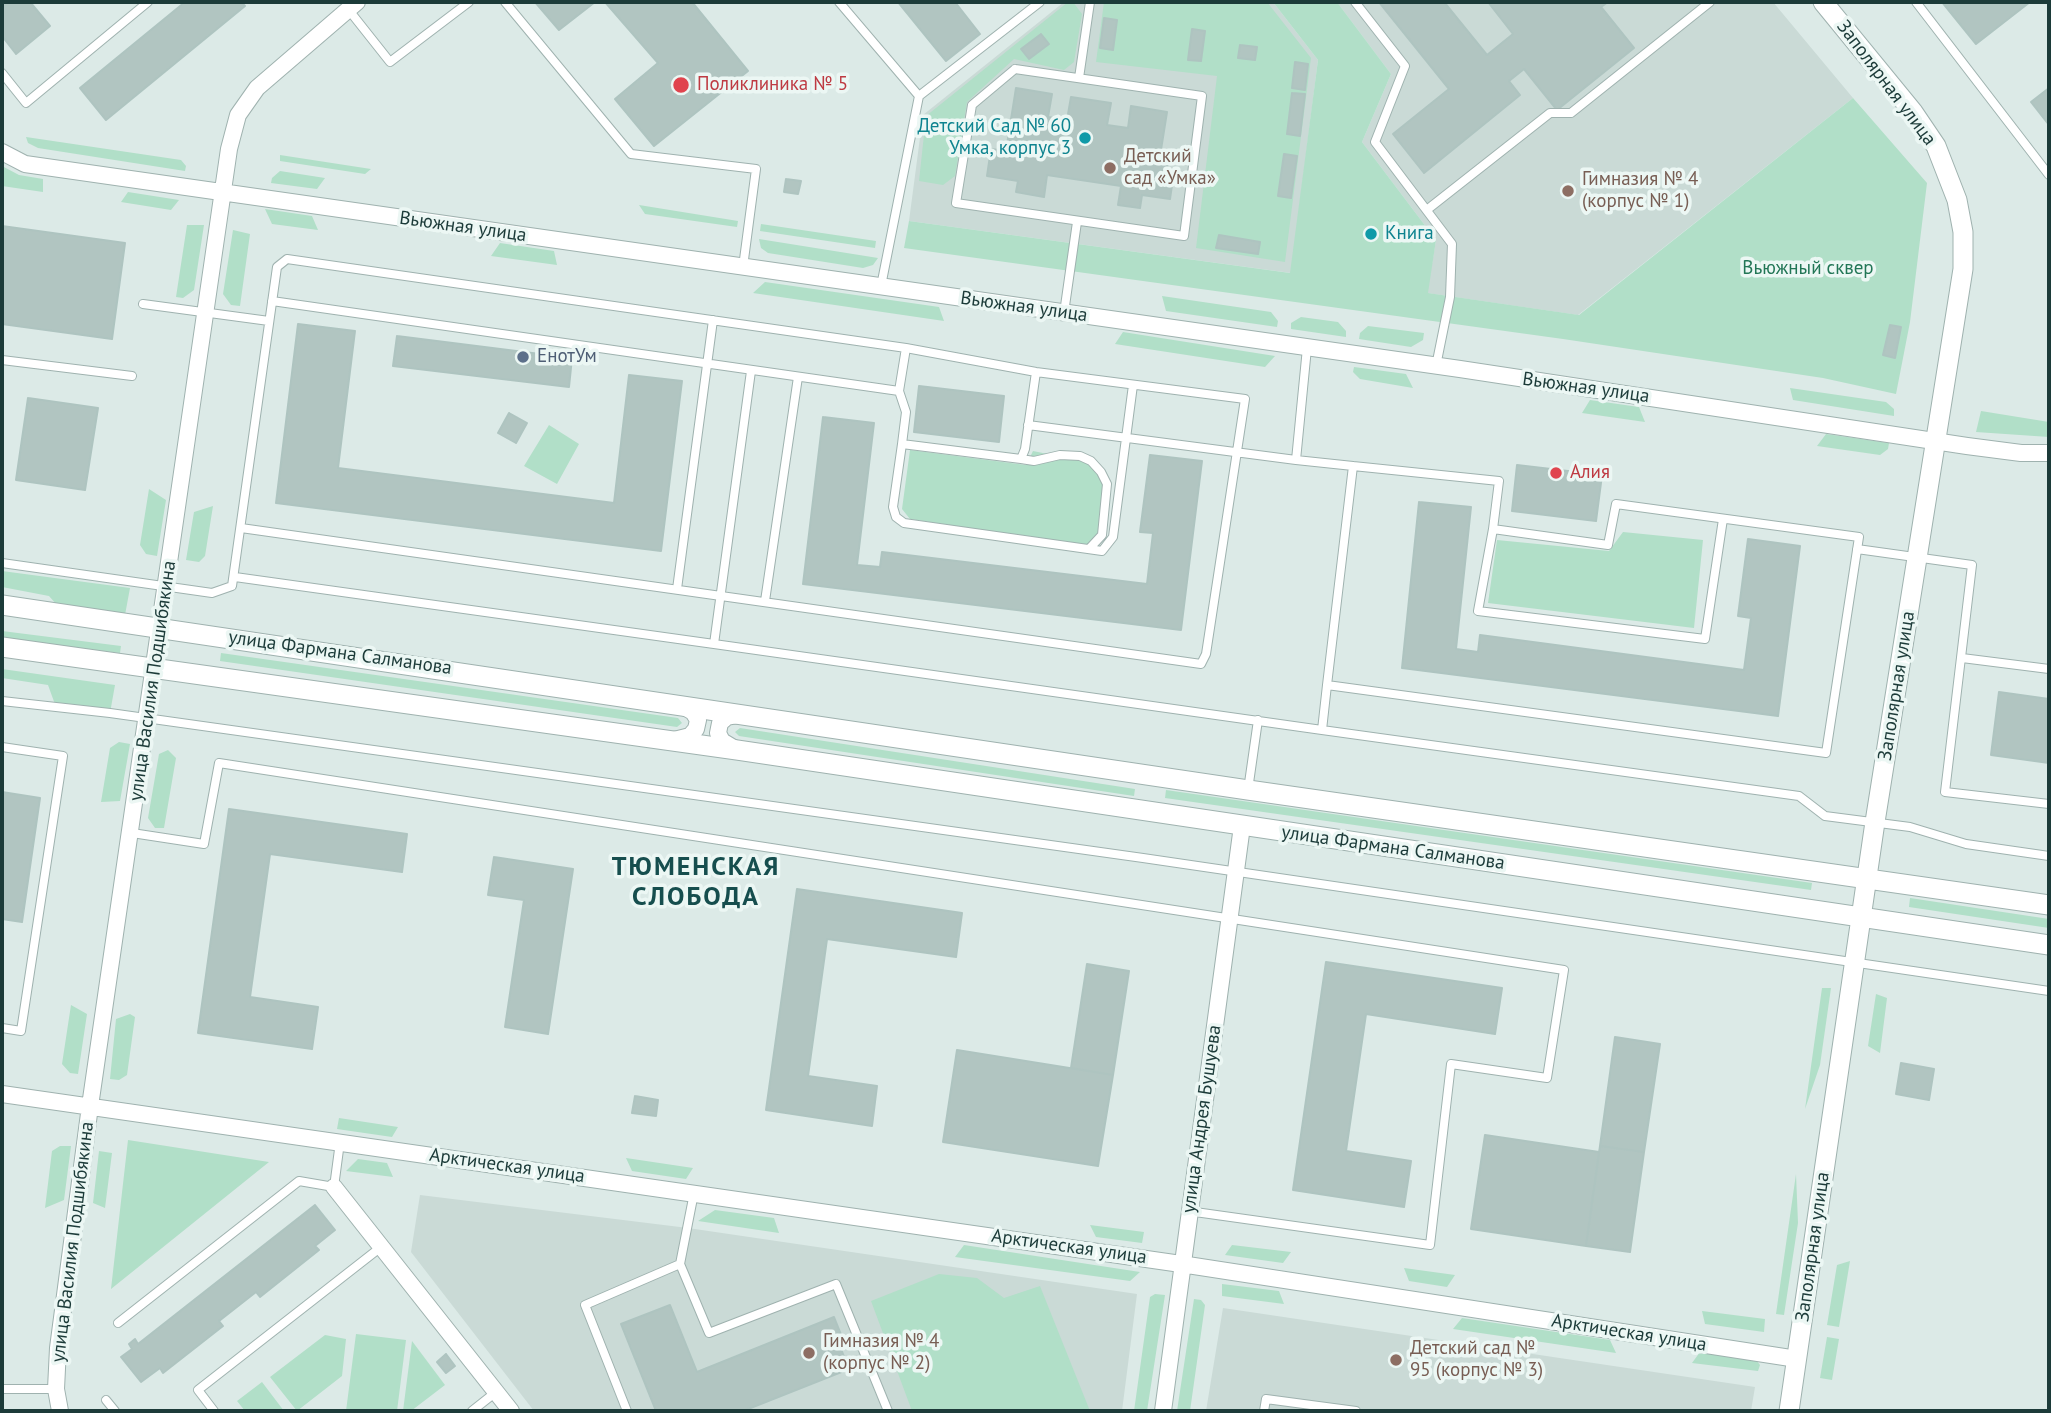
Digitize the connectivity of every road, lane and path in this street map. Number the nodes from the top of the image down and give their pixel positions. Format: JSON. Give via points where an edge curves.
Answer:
{"nodes":[{"id":1,"x":469,"y":2,"type":"edge"},
{"id":2,"x":505,"y":2,"type":"edge"},
{"id":3,"x":839,"y":2,"type":"edge"},
{"id":4,"x":1040,"y":2,"type":"edge"},
{"id":5,"x":1090,"y":2,"type":"edge"},
{"id":6,"x":1355,"y":2,"type":"edge"},
{"id":7,"x":1710,"y":2,"type":"edge"},
{"id":8,"x":1823,"y":2,"type":"edge"},
{"id":9,"x":1916,"y":2,"type":"edge"},
{"id":10,"x":144,"y":3,"type":"edge"},
{"id":11,"x":352,"y":5,"type":"edge"},
{"id":12,"x":2,"y":74,"type":"edge"},
{"id":13,"x":1079,"y":78,"type":"junction"},
{"id":14,"x":919,"y":96,"type":"junction"},
{"id":15,"x":2,"y":152,"type":"edge"},
{"id":16,"x":2049,"y":175,"type":"edge"},
{"id":17,"x":222,"y":191,"type":"junction"},
{"id":18,"x":1428,"y":209,"type":"junction"},
{"id":19,"x":1076,"y":222,"type":"junction"},
{"id":20,"x":743,"y":267,"type":"junction"},
{"id":21,"x":881,"y":288,"type":"junction"},
{"id":22,"x":272,"y":301,"type":"junction"},
{"id":23,"x":143,"y":304,"type":"dead end"},
{"id":24,"x":206,"y":312,"type":"junction"},
{"id":25,"x":1065,"y":313,"type":"junction"},
{"id":26,"x":713,"y":320,"type":"junction"},
{"id":27,"x":270,"y":321,"type":"junction"},
{"id":28,"x":906,"y":348,"type":"junction"},
{"id":29,"x":1307,"y":348,"type":"junction"},
{"id":30,"x":2,"y":360,"type":"edge"},
{"id":31,"x":707,"y":365,"type":"junction"},
{"id":32,"x":1436,"y":366,"type":"junction"},
{"id":33,"x":751,"y":371,"type":"junction"},
{"id":34,"x":1036,"y":372,"type":"junction"},
{"id":35,"x":132,"y":376,"type":"dead end"},
{"id":36,"x":798,"y":377,"type":"junction"},
{"id":37,"x":1133,"y":385,"type":"junction"},
{"id":38,"x":899,"y":391,"type":"junction"},
{"id":39,"x":1028,"y":425,"type":"junction"},
{"id":40,"x":1128,"y":437,"type":"junction"},
{"id":41,"x":1937,"y":440,"type":"junction"},
{"id":42,"x":902,"y":444,"type":"junction"},
{"id":43,"x":1237,"y":453,"type":"junction"},
{"id":44,"x":2049,"y":453,"type":"edge"},
{"id":45,"x":1021,"y":459,"type":"junction"},
{"id":46,"x":1296,"y":460,"type":"junction"},
{"id":47,"x":1353,"y":466,"type":"junction"},
{"id":48,"x":1723,"y":519,"type":"junction"},
{"id":49,"x":242,"y":528,"type":"junction"},
{"id":50,"x":1493,"y":529,"type":"junction"},
{"id":51,"x":1089,"y":549,"type":"junction"},
{"id":52,"x":1857,"y":549,"type":"junction"},
{"id":53,"x":1918,"y":557,"type":"junction"},
{"id":54,"x":2,"y":563,"type":"edge"},
{"id":55,"x":235,"y":577,"type":"junction"},
{"id":56,"x":166,"y":587,"type":"junction"},
{"id":57,"x":677,"y":589,"type":"junction"},
{"id":58,"x":720,"y":596,"type":"junction"},
{"id":59,"x":765,"y":601,"type":"junction"},
{"id":60,"x":2,"y":605,"type":"edge"},
{"id":61,"x":160,"y":627,"type":"junction"},
{"id":62,"x":714,"y":644,"type":"junction"},
{"id":63,"x":2,"y":647,"type":"edge"},
{"id":64,"x":1962,"y":658,"type":"junction"},
{"id":65,"x":154,"y":669,"type":"junction"},
{"id":66,"x":2049,"y":669,"type":"edge"},
{"id":67,"x":1327,"y":685,"type":"junction"},
{"id":68,"x":2,"y":701,"type":"edge"},
{"id":69,"x":678,"y":704,"type":"junction"},
{"id":70,"x":744,"y":713,"type":"junction"},
{"id":71,"x":147,"y":718,"type":"junction"},
{"id":72,"x":1258,"y":720,"type":"junction"},
{"id":73,"x":1322,"y":730,"type":"junction"},
{"id":74,"x":672,"y":741,"type":"junction"},
{"id":75,"x":2,"y":747,"type":"edge"},
{"id":76,"x":737,"y":750,"type":"junction"},
{"id":77,"x":1248,"y":790,"type":"junction"},
{"id":78,"x":2049,"y":804,"type":"edge"},
{"id":79,"x":1875,"y":822,"type":"junction"},
{"id":80,"x":1242,"y":826,"type":"junction"},
{"id":81,"x":132,"y":833,"type":"junction"},
{"id":82,"x":2049,"y":856,"type":"edge"},
{"id":83,"x":1236,"y":873,"type":"junction"},
{"id":84,"x":1868,"y":878,"type":"junction"},
{"id":85,"x":2049,"y":905,"type":"edge"},
{"id":86,"x":1230,"y":918,"type":"junction"},
{"id":87,"x":1863,"y":918,"type":"junction"},
{"id":88,"x":2049,"y":945,"type":"edge"},
{"id":89,"x":1855,"y":962,"type":"junction"},
{"id":90,"x":2049,"y":991,"type":"edge"},
{"id":91,"x":2,"y":1028,"type":"edge"},
{"id":92,"x":2,"y":1094,"type":"edge"},
{"id":93,"x":90,"y":1106,"type":"junction"},
{"id":94,"x":340,"y":1142,"type":"junction"},
{"id":95,"x":334,"y":1187,"type":"junction"},
{"id":96,"x":694,"y":1193,"type":"junction"},
{"id":97,"x":1188,"y":1211,"type":"junction"},
{"id":98,"x":381,"y":1247,"type":"junction"},
{"id":99,"x":680,"y":1264,"type":"junction"},
{"id":100,"x":1181,"y":1264,"type":"junction"},
{"id":101,"x":118,"y":1323,"type":"dead end"},
{"id":102,"x":1797,"y":1359,"type":"junction"},
{"id":103,"x":2,"y":1389,"type":"edge"},
{"id":104,"x":56,"y":1389,"type":"junction"},
{"id":105,"x":496,"y":1392,"type":"junction"},
{"id":106,"x":106,"y":1401,"type":"dead end"},
{"id":107,"x":60,"y":1411,"type":"edge"},
{"id":108,"x":115,"y":1411,"type":"edge"},
{"id":109,"x":214,"y":1411,"type":"edge"},
{"id":110,"x":472,"y":1411,"type":"edge"},
{"id":111,"x":512,"y":1411,"type":"edge"},
{"id":112,"x":627,"y":1411,"type":"edge"},
{"id":113,"x":888,"y":1411,"type":"edge"},
{"id":114,"x":1163,"y":1411,"type":"edge"},
{"id":115,"x":1264,"y":1411,"type":"edge"},
{"id":116,"x":1356,"y":1411,"type":"edge"},
{"id":117,"x":1788,"y":1411,"type":"edge"}],
"edges":[{"from":1,"to":11,"type":"lane","via":[[390,62]]},
{"from":2,"to":20,"type":"lane","via":[[631,154],[756,169]]},
{"from":3,"to":14,"type":"lane"},
{"from":4,"to":14,"type":"lane"},
{"from":5,"to":13,"type":"lane"},
{"from":6,"to":18,"type":"lane","via":[[1405,66],[1375,142]]},
{"from":7,"to":18,"type":"lane","via":[[1571,113],[1550,113]]},
{"from":8,"to":41,"type":"street","name":"Заполярная улица","via":[[1936,146],[1956,200],[1963,232],[1963,269]]},
{"from":9,"to":16,"type":"lane"},
{"from":10,"to":12,"type":"lane","via":[[26,103]]},
{"from":11,"to":17,"type":"street","name":"улица Василия Подшибякина","via":[[257,88],[238,115]]},
{"from":13,"to":19,"type":"lane","via":[[1015,69],[972,105],[956,203]]},
{"from":13,"to":19,"type":"lane","via":[[1202,96],[1184,236]]},
{"from":14,"to":21,"type":"lane"},
{"from":15,"to":17,"type":"street","name":"Вьюжная улица","via":[[25,164]]},
{"from":17,"to":20,"type":"street","name":"Вьюжная улица"},
{"from":17,"to":24,"type":"street","name":"улица Василия Подшибякина"},
{"from":18,"to":32,"type":"lane","via":[[1452,244],[1450,297]]},
{"from":19,"to":25,"type":"lane"},
{"from":20,"to":21,"type":"street","name":"Вьюжная улица"},
{"from":21,"to":25,"type":"street","name":"Вьюжная улица"},
{"from":22,"to":26,"type":"lane","via":[[277,267],[287,259]]},
{"from":22,"to":27,"type":"lane"},
{"from":22,"to":31,"type":"lane"},
{"from":23,"to":24,"type":"lane"},
{"from":24,"to":27,"type":"lane"},
{"from":24,"to":56,"type":"street","name":"улица Василия Подшибякина"},
{"from":25,"to":29,"type":"street","name":"Вьюжная улица"},
{"from":26,"to":28,"type":"lane"},
{"from":26,"to":31,"type":"lane"},
{"from":27,"to":49,"type":"lane"},
{"from":28,"to":34,"type":"lane"},
{"from":28,"to":38,"type":"lane"},
{"from":29,"to":32,"type":"street","name":"Вьюжная улица"},
{"from":29,"to":46,"type":"lane"},
{"from":30,"to":35,"type":"lane"},
{"from":31,"to":33,"type":"lane"},
{"from":31,"to":57,"type":"lane"},
{"from":32,"to":41,"type":"street","name":"Вьюжная улица"},
{"from":33,"to":36,"type":"lane"},
{"from":33,"to":58,"type":"lane"},
{"from":34,"to":37,"type":"lane"},
{"from":34,"to":39,"type":"lane"},
{"from":36,"to":38,"type":"lane"},
{"from":36,"to":59,"type":"lane"},
{"from":37,"to":40,"type":"lane"},
{"from":37,"to":43,"type":"lane","via":[[1245,399]]},
{"from":38,"to":42,"type":"lane","via":[[906,412]]},
{"from":39,"to":40,"type":"lane"},
{"from":39,"to":45,"type":"lane"},
{"from":40,"to":43,"type":"lane"},
{"from":40,"to":51,"type":"lane","via":[[1113,537],[1102,551]]},
{"from":41,"to":44,"type":"street","name":"Вьюжная улица"},
{"from":41,"to":53,"type":"street","name":"Заполярная улица"},
{"from":42,"to":45,"type":"lane"},
{"from":42,"to":51,"type":"lane","via":[[892,507],[904,523]]},
{"from":43,"to":46,"type":"lane"},
{"from":43,"to":59,"type":"lane","via":[[1201,664]]},
{"from":45,"to":51,"type":"lane","via":[[1080,456],[1101,472],[1107,484],[1104,523],[1102,535]]},
{"from":46,"to":47,"type":"lane"},
{"from":47,"to":50,"type":"lane","via":[[1499,481]]},
{"from":47,"to":67,"type":"lane"},
{"from":48,"to":50,"type":"lane","via":[[1616,504],[1608,545]]},
{"from":48,"to":50,"type":"lane","via":[[1705,639],[1479,611]]},
{"from":48,"to":52,"type":"lane","via":[[1859,537]]},
{"from":49,"to":55,"type":"lane"},
{"from":49,"to":57,"type":"lane"},
{"from":52,"to":53,"type":"lane"},
{"from":52,"to":67,"type":"lane","via":[[1826,753]]},
{"from":53,"to":64,"type":"lane","via":[[1972,565]]},
{"from":53,"to":79,"type":"street","name":"Заполярная улица"},
{"from":54,"to":56,"type":"lane"},
{"from":55,"to":56,"type":"lane","via":[[232,586],[218,592]]},
{"from":55,"to":62,"type":"lane"},
{"from":56,"to":61,"type":"street","name":"улица Василия Подшибякина"},
{"from":57,"to":58,"type":"lane"},
{"from":58,"to":59,"type":"lane"},
{"from":58,"to":62,"type":"lane"},
{"from":60,"to":61,"type":"street","name":"улица Фармана Салманова"},
{"from":61,"to":65,"type":"street","name":"улица Василия Подшибякина"},
{"from":61,"to":69,"type":"street","name":"улица Фармана Салманова"},
{"from":62,"to":72,"type":"lane"},
{"from":63,"to":65,"type":"street","name":"улица Фармана Салманова"},
{"from":64,"to":66,"type":"lane"},
{"from":64,"to":78,"type":"lane","via":[[1945,792]]},
{"from":65,"to":71,"type":"street","name":"улица Василия Подшибякина"},
{"from":65,"to":74,"type":"street","name":"улица Фармана Салманова"},
{"from":67,"to":73,"type":"lane"},
{"from":68,"to":71,"type":"lane"},
{"from":69,"to":70,"type":"street","name":"улица Фармана Салманова"},
{"from":69,"to":74,"type":"street","via":[[698,720],[690,736]]},
{"from":70,"to":76,"type":"street","via":[[727,717],[718,733]]},
{"from":70,"to":77,"type":"street","name":"улица Фармана Салманова"},
{"from":71,"to":81,"type":"street","name":"улица Василия Подшибякина"},
{"from":71,"to":83,"type":"lane"},
{"from":72,"to":73,"type":"lane"},
{"from":72,"to":77,"type":"lane"},
{"from":73,"to":79,"type":"lane","via":[[1799,796],[1825,816]]},
{"from":74,"to":76,"type":"street","name":"улица Фармана Салманова"},
{"from":75,"to":91,"type":"lane","via":[[63,756],[21,1031]]},
{"from":76,"to":80,"type":"street","name":"улица Фармана Салманова"},
{"from":77,"to":84,"type":"street","name":"улица Фармана Салманова"},
{"from":79,"to":82,"type":"lane","via":[[1966,844]]},
{"from":79,"to":84,"type":"street","name":"Заполярная улица"},
{"from":80,"to":83,"type":"street","name":"улица Андрея Бушуева"},
{"from":80,"to":87,"type":"street","name":"улица Фармана Салманова"},
{"from":81,"to":86,"type":"lane","via":[[204,844],[219,763]]},
{"from":81,"to":93,"type":"street","name":"улица Василия Подшибякина"},
{"from":83,"to":86,"type":"street","name":"улица Андрея Бушуева"},
{"from":83,"to":89,"type":"lane"},
{"from":84,"to":85,"type":"street","name":"улица Фармана Салманова"},
{"from":84,"to":87,"type":"street","name":"Заполярная улица"},
{"from":86,"to":97,"type":"street","name":"улица Андрея Бушуева"},
{"from":86,"to":97,"type":"lane","via":[[1564,970],[1547,1078],[1451,1064],[1430,1245]]},
{"from":87,"to":88,"type":"street","name":"улица Фармана Салманова"},
{"from":87,"to":89,"type":"street","name":"Заполярная улица"},
{"from":89,"to":90,"type":"lane"},
{"from":89,"to":102,"type":"street","name":"Заполярная улица"},
{"from":92,"to":93,"type":"street","name":"Арктическая улица"},
{"from":93,"to":94,"type":"street","name":"Арктическая улица"},
{"from":93,"to":104,"type":"street","name":"улица Василия Подшибякина"},
{"from":94,"to":95,"type":"lane"},
{"from":94,"to":96,"type":"street","name":"Арктическая улица"},
{"from":95,"to":98,"type":"street"},
{"from":95,"to":101,"type":"lane","via":[[299,1181]]},
{"from":96,"to":99,"type":"lane"},
{"from":96,"to":100,"type":"street","name":"Арктическая улица"},
{"from":97,"to":100,"type":"street","name":"улица Андрея Бушуева"},
{"from":98,"to":105,"type":"street"},
{"from":98,"to":109,"type":"lane","via":[[198,1390]]},
{"from":99,"to":112,"type":"lane","via":[[584,1305]]},
{"from":99,"to":113,"type":"lane","via":[[709,1333],[836,1284]]},
{"from":100,"to":102,"type":"street","name":"Арктическая улица"},
{"from":100,"to":114,"type":"street","name":"улица Андрея Бушуева"},
{"from":102,"to":117,"type":"street","name":"Заполярная улица"},
{"from":103,"to":104,"type":"lane"},
{"from":104,"to":107,"type":"street","name":"улица Василия Подшибякина"},
{"from":105,"to":110,"type":"lane"},
{"from":105,"to":111,"type":"street"},
{"from":106,"to":108,"type":"lane"},
{"from":115,"to":116,"type":"lane","via":[[1266,1399]]}]}
